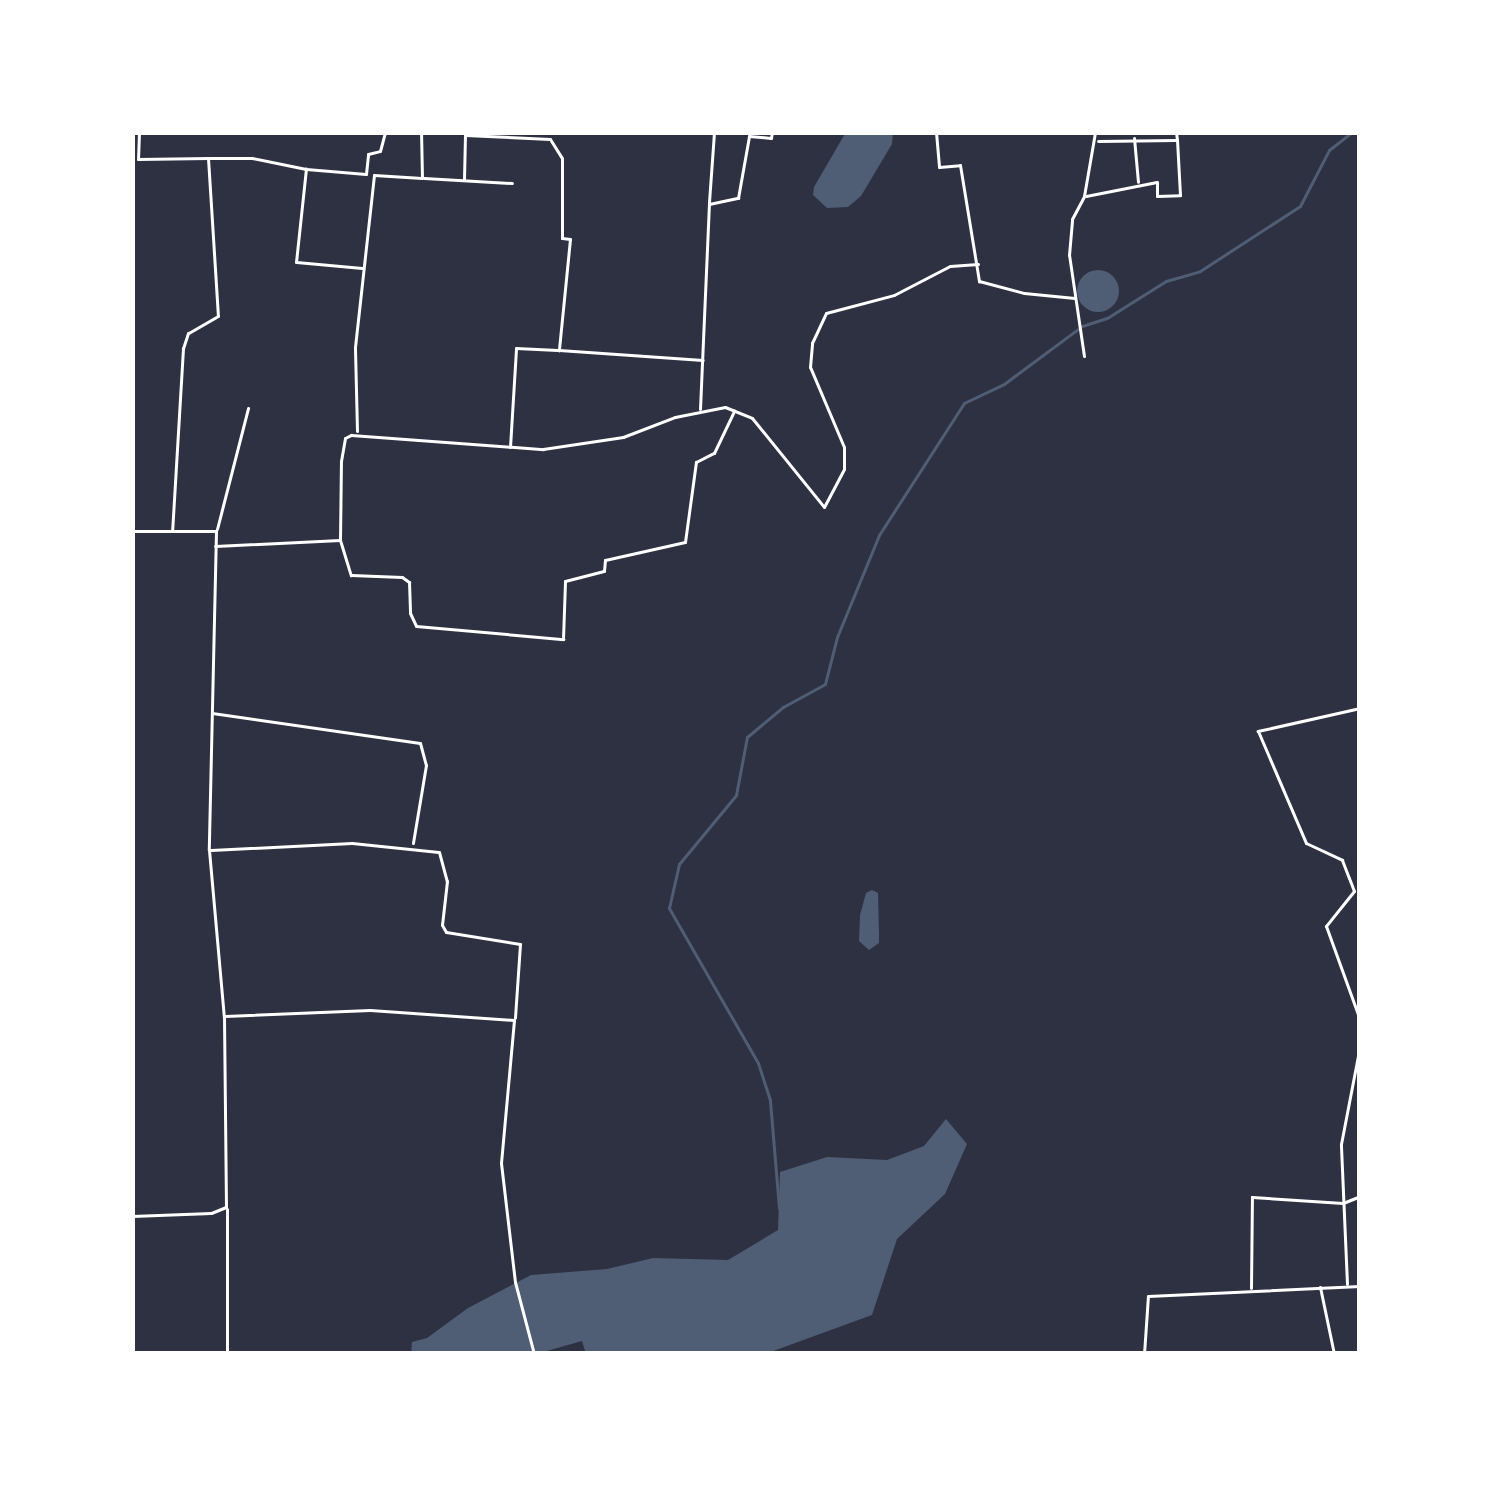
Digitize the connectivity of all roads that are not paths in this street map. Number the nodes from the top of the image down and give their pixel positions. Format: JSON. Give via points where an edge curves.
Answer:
{"nodes":[{"id":1,"x":139,"y":132,"type":"edge"},
{"id":2,"x":385,"y":132,"type":"edge"},
{"id":3,"x":422,"y":132,"type":"edge"},
{"id":4,"x":714,"y":132,"type":"edge"},
{"id":5,"x":772,"y":132,"type":"edge"},
{"id":6,"x":936,"y":132,"type":"edge"},
{"id":7,"x":1095,"y":132,"type":"edge"},
{"id":8,"x":1176,"y":132,"type":"edge"},
{"id":9,"x":1134,"y":138,"type":"junction"},
{"id":10,"x":1177,"y":140,"type":"junction"},
{"id":11,"x":1096,"y":141,"type":"junction"},
{"id":12,"x":208,"y":158,"type":"junction"},
{"id":13,"x":135,"y":159,"type":"edge"},
{"id":14,"x":306,"y":170,"type":"junction"},
{"id":15,"x":365,"y":174,"type":"junction"},
{"id":16,"x":374,"y":175,"type":"junction"},
{"id":17,"x":422,"y":178,"type":"junction"},
{"id":18,"x":464,"y":179,"type":"junction"},
{"id":19,"x":512,"y":182,"type":"dead end"},
{"id":20,"x":1138,"y":184,"type":"junction"},
{"id":21,"x":1084,"y":196,"type":"junction"},
{"id":22,"x":709,"y":204,"type":"junction"},
{"id":23,"x":978,"y":264,"type":"junction"},
{"id":24,"x":362,"y":268,"type":"junction"},
{"id":25,"x":1075,"y":298,"type":"junction"},
{"id":26,"x":559,"y":350,"type":"junction"},
{"id":27,"x":1084,"y":356,"type":"dead end"},
{"id":28,"x":704,"y":360,"type":"junction"},
{"id":29,"x":248,"y":407,"type":"dead end"},
{"id":30,"x":734,"y":409,"type":"junction"},
{"id":31,"x":700,"y":410,"type":"junction"},
{"id":32,"x":357,"y":434,"type":"junction"},
{"id":33,"x":510,"y":447,"type":"junction"},
{"id":34,"x":172,"y":531,"type":"junction"},
{"id":35,"x":216,"y":531,"type":"junction"},
{"id":36,"x":132,"y":532,"type":"edge"},
{"id":37,"x":340,"y":541,"type":"junction"},
{"id":38,"x":215,"y":546,"type":"junction"},
{"id":39,"x":1360,"y":708,"type":"edge"},
{"id":40,"x":212,"y":713,"type":"junction"},
{"id":41,"x":412,"y":845,"type":"junction"},
{"id":42,"x":209,"y":850,"type":"junction"},
{"id":43,"x":224,"y":1016,"type":"junction"},
{"id":44,"x":514,"y":1020,"type":"junction"},
{"id":45,"x":1360,"y":1020,"type":"edge"},
{"id":46,"x":1360,"y":1045,"type":"edge"},
{"id":47,"x":1360,"y":1196,"type":"edge"},
{"id":48,"x":1343,"y":1202,"type":"junction"},
{"id":49,"x":226,"y":1208,"type":"junction"},
{"id":50,"x":132,"y":1216,"type":"edge"},
{"id":51,"x":1319,"y":1286,"type":"junction"},
{"id":52,"x":1347,"y":1286,"type":"junction"},
{"id":53,"x":1360,"y":1286,"type":"edge"},
{"id":54,"x":1251,"y":1288,"type":"junction"},
{"id":55,"x":533,"y":1351,"type":"edge"},
{"id":56,"x":227,"y":1354,"type":"edge"},
{"id":57,"x":1144,"y":1354,"type":"edge"},
{"id":58,"x":1334,"y":1354,"type":"edge"}],
"edges":[{"from":1,"to":13,"type":"street"},
{"from":2,"to":15,"type":"street"},
{"from":3,"to":17,"type":"street"},
{"from":4,"to":22,"type":"street"},
{"from":5,"to":22,"type":"street","via":[[749,136],[738,198]]},
{"from":6,"to":23,"type":"street","via":[[939,167],[960,165]]},
{"from":7,"to":11,"type":"street"},
{"from":8,"to":10,"type":"street"},
{"from":9,"to":10,"type":"street"},
{"from":9,"to":11,"type":"street"},
{"from":9,"to":20,"type":"street"},
{"from":10,"to":20,"type":"street","via":[[1180,195],[1157,196],[1156,182]]},
{"from":11,"to":21,"type":"street"},
{"from":12,"to":13,"type":"street"},
{"from":12,"to":14,"type":"street"},
{"from":12,"to":34,"type":"street","via":[[218,316],[188,333],[183,348]]},
{"from":14,"to":15,"type":"street"},
{"from":14,"to":24,"type":"street","via":[[296,262]]},
{"from":15,"to":16,"type":"street"},
{"from":16,"to":17,"type":"street"},
{"from":16,"to":24,"type":"street"},
{"from":17,"to":18,"type":"street"},
{"from":18,"to":19,"type":"street"},
{"from":18,"to":26,"type":"street","via":[[465,134],[550,139],[562,158],[562,238],[570,239]]},
{"from":20,"to":21,"type":"street"},
{"from":21,"to":25,"type":"street","via":[[1072,219]]},
{"from":22,"to":28,"type":"street"},
{"from":23,"to":25,"type":"street","via":[[980,281],[994,288]]},
{"from":23,"to":30,"type":"street","via":[[950,266],[894,296],[826,313],[810,367],[844,447],[839,482],[824,507],[752,418]]},
{"from":24,"to":32,"type":"street"},
{"from":25,"to":27,"type":"street"},
{"from":26,"to":28,"type":"street"},
{"from":26,"to":33,"type":"street","via":[[516,348]]},
{"from":28,"to":31,"type":"street"},
{"from":29,"to":35,"type":"street"},
{"from":30,"to":31,"type":"street"},
{"from":30,"to":37,"type":"street","via":[[714,454],[696,462],[685,542],[604,560],[604,572],[565,581],[563,639],[416,626],[409,582],[351,575]]},
{"from":31,"to":33,"type":"street","via":[[622,437]]},
{"from":32,"to":33,"type":"street"},
{"from":32,"to":37,"type":"street","via":[[345,439],[341,460]]},
{"from":34,"to":35,"type":"street"},
{"from":34,"to":36,"type":"street"},
{"from":35,"to":38,"type":"street"},
{"from":37,"to":38,"type":"street"},
{"from":38,"to":40,"type":"street"},
{"from":39,"to":45,"type":"street","via":[[1258,731],[1306,843],[1342,860],[1354,891],[1326,926]]},
{"from":40,"to":41,"type":"street","via":[[420,743],[426,765]]},
{"from":40,"to":42,"type":"street"},
{"from":41,"to":42,"type":"street"},
{"from":41,"to":44,"type":"street","via":[[444,855],[446,932],[520,944]]},
{"from":42,"to":43,"type":"street"},
{"from":43,"to":44,"type":"street","via":[[370,1010]]},
{"from":43,"to":49,"type":"street"},
{"from":44,"to":55,"type":"street","via":[[501,1163],[515,1282]]},
{"from":46,"to":48,"type":"street","via":[[1343,1117]]},
{"from":47,"to":48,"type":"street"},
{"from":48,"to":52,"type":"street"},
{"from":48,"to":54,"type":"street","via":[[1252,1197]]},
{"from":49,"to":50,"type":"street"},
{"from":49,"to":56,"type":"street"},
{"from":51,"to":52,"type":"street"},
{"from":51,"to":54,"type":"street"},
{"from":51,"to":58,"type":"street"},
{"from":52,"to":53,"type":"street"},
{"from":54,"to":57,"type":"street","via":[[1148,1296]]}]}
